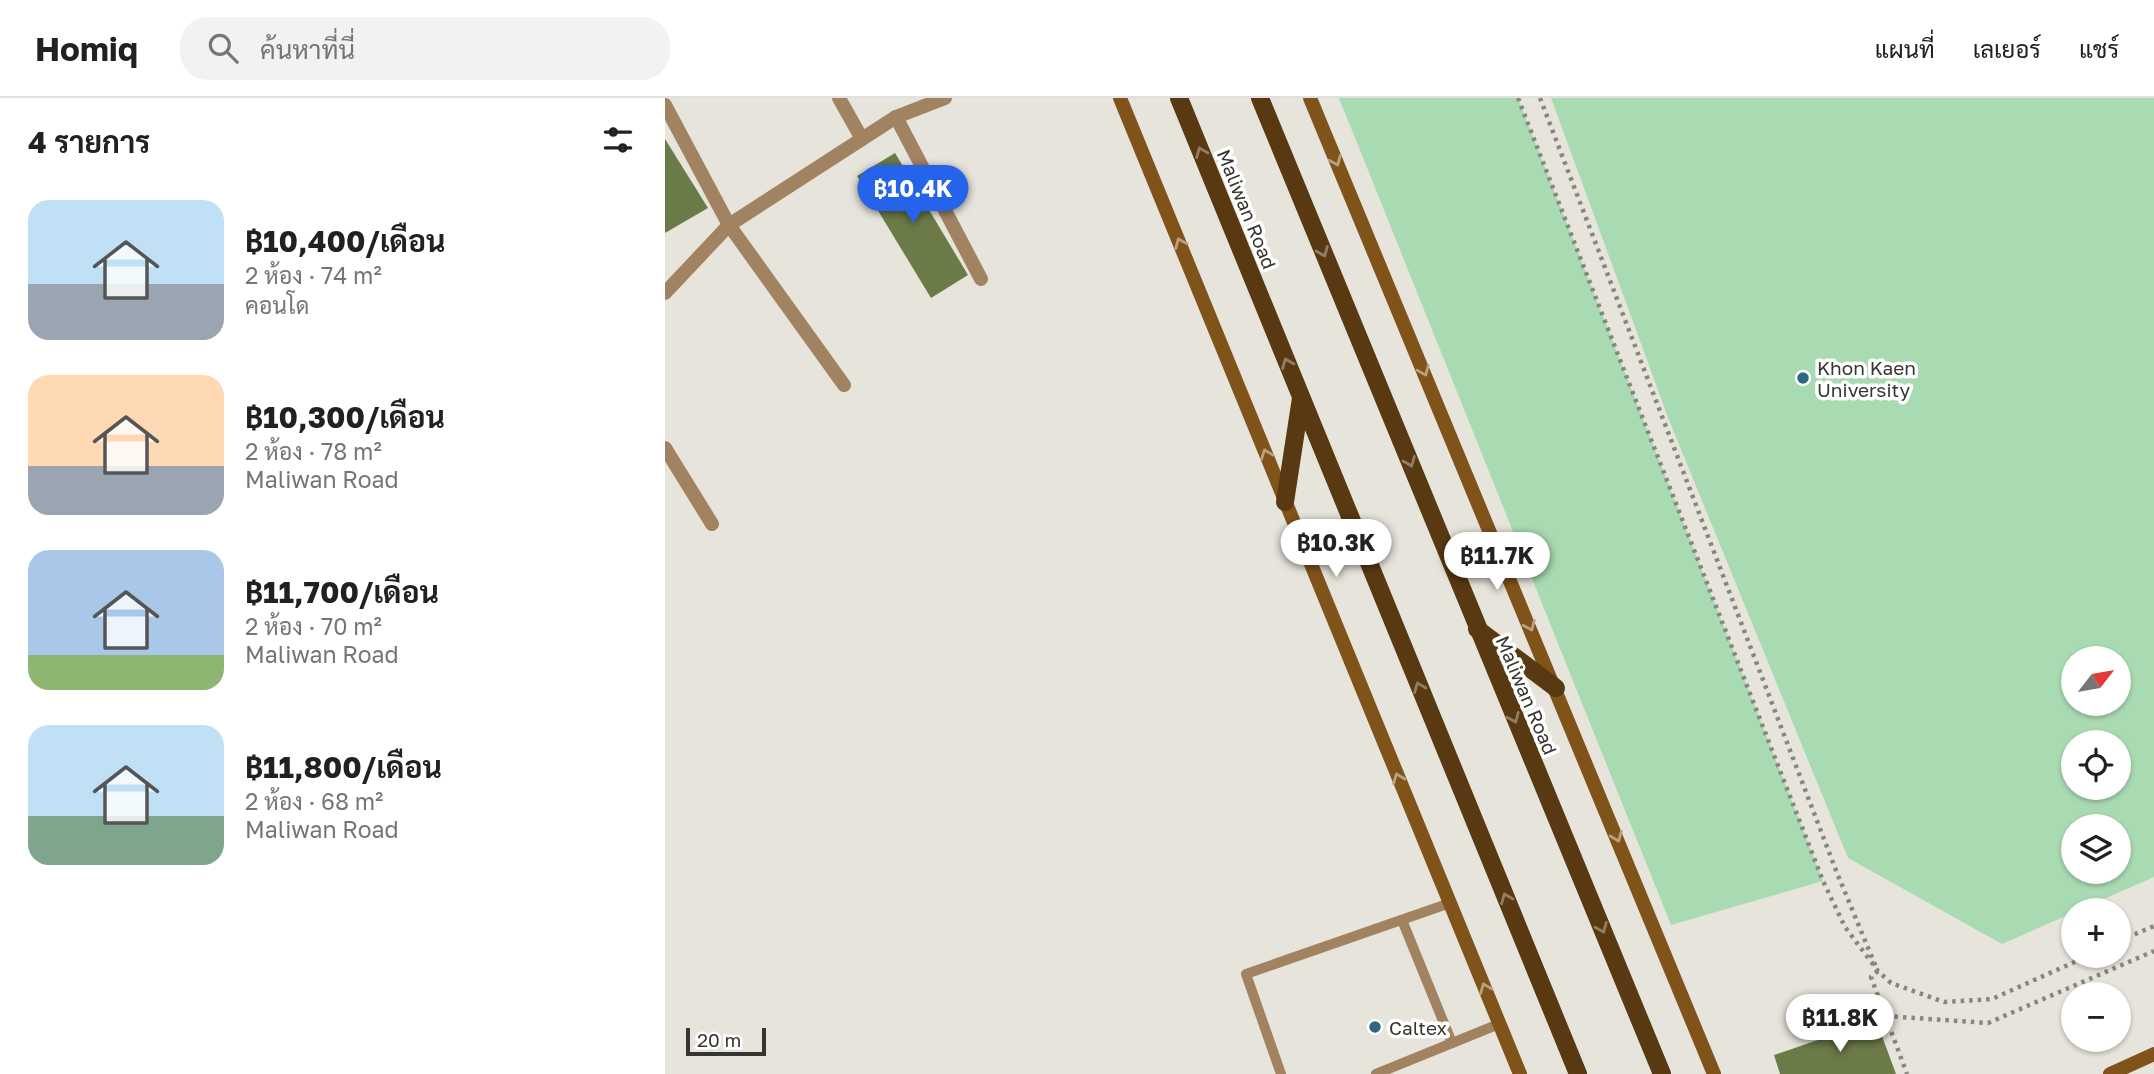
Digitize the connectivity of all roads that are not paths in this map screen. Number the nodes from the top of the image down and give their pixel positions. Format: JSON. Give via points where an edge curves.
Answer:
{"nodes":[{"id":1,"x":839,"y":98,"type":"edge"},
{"id":2,"x":945,"y":98,"type":"edge"},
{"id":3,"x":1120,"y":98,"type":"edge"},
{"id":4,"x":1179,"y":98,"type":"edge"},
{"id":5,"x":1260,"y":98,"type":"edge"},
{"id":6,"x":1310,"y":98,"type":"edge"},
{"id":7,"x":665,"y":106,"type":"edge"},
{"id":8,"x":896,"y":117,"type":"junction"},
{"id":9,"x":862,"y":139,"type":"junction"},
{"id":10,"x":729,"y":225,"type":"junction"},
{"id":11,"x":981,"y":279,"type":"dead end"},
{"id":12,"x":665,"y":293,"type":"edge"},
{"id":13,"x":844,"y":385,"type":"dead end"},
{"id":14,"x":1301,"y":398,"type":"junction"},
{"id":15,"x":665,"y":448,"type":"edge"},
{"id":16,"x":1285,"y":502,"type":"junction"},
{"id":17,"x":712,"y":524,"type":"dead end"},
{"id":18,"x":1477,"y":629,"type":"junction"},
{"id":19,"x":1556,"y":688,"type":"junction"},
{"id":20,"x":1450,"y":903,"type":"junction"},
{"id":21,"x":1402,"y":920,"type":"junction"},
{"id":22,"x":1499,"y":1024,"type":"junction"},
{"id":23,"x":1452,"y":1043,"type":"junction"},
{"id":24,"x":2154,"y":1045,"type":"edge"},
{"id":25,"x":2148,"y":1057,"type":"edge"},
{"id":26,"x":1281,"y":1074,"type":"edge"},
{"id":27,"x":1376,"y":1074,"type":"edge"},
{"id":28,"x":1520,"y":1074,"type":"edge"},
{"id":29,"x":1578,"y":1074,"type":"edge"},
{"id":30,"x":1662,"y":1074,"type":"edge"},
{"id":31,"x":1714,"y":1074,"type":"edge"},
{"id":32,"x":2110,"y":1074,"type":"edge"}],
"edges":[{"from":1,"to":9,"type":"street"},
{"from":2,"to":8,"type":"street"},
{"from":16,"to":3,"type":"main road","one_way":true},
{"from":14,"to":4,"type":"main road","name":"Maliwan Road","one_way":true},
{"from":5,"to":18,"type":"main road","name":"Maliwan Road","one_way":true},
{"from":6,"to":19,"type":"main road","one_way":true},
{"from":7,"to":10,"type":"street"},
{"from":8,"to":9,"type":"street"},
{"from":8,"to":11,"type":"street"},
{"from":9,"to":10,"type":"street"},
{"from":10,"to":12,"type":"street"},
{"from":10,"to":13,"type":"street"},
{"from":14,"to":16,"type":"main road"},
{"from":29,"to":14,"type":"main road","name":"Maliwan Road","one_way":true},
{"from":15,"to":17,"type":"street"},
{"from":20,"to":16,"type":"main road","one_way":true},
{"from":18,"to":19,"type":"main road"},
{"from":18,"to":30,"type":"main road","name":"Maliwan Road","one_way":true},
{"from":19,"to":31,"type":"main road","one_way":true},
{"from":20,"to":21,"type":"lane"},
{"from":22,"to":20,"type":"main road","one_way":true},
{"from":21,"to":23,"type":"lane"},
{"from":21,"to":26,"type":"lane","via":[[1246,974]]},
{"from":22,"to":23,"type":"lane"},
{"from":22,"to":28,"type":"main road"},
{"from":23,"to":27,"type":"lane"},
{"from":24,"to":25,"type":"main road"},
{"from":25,"to":32,"type":"main road"}]}
